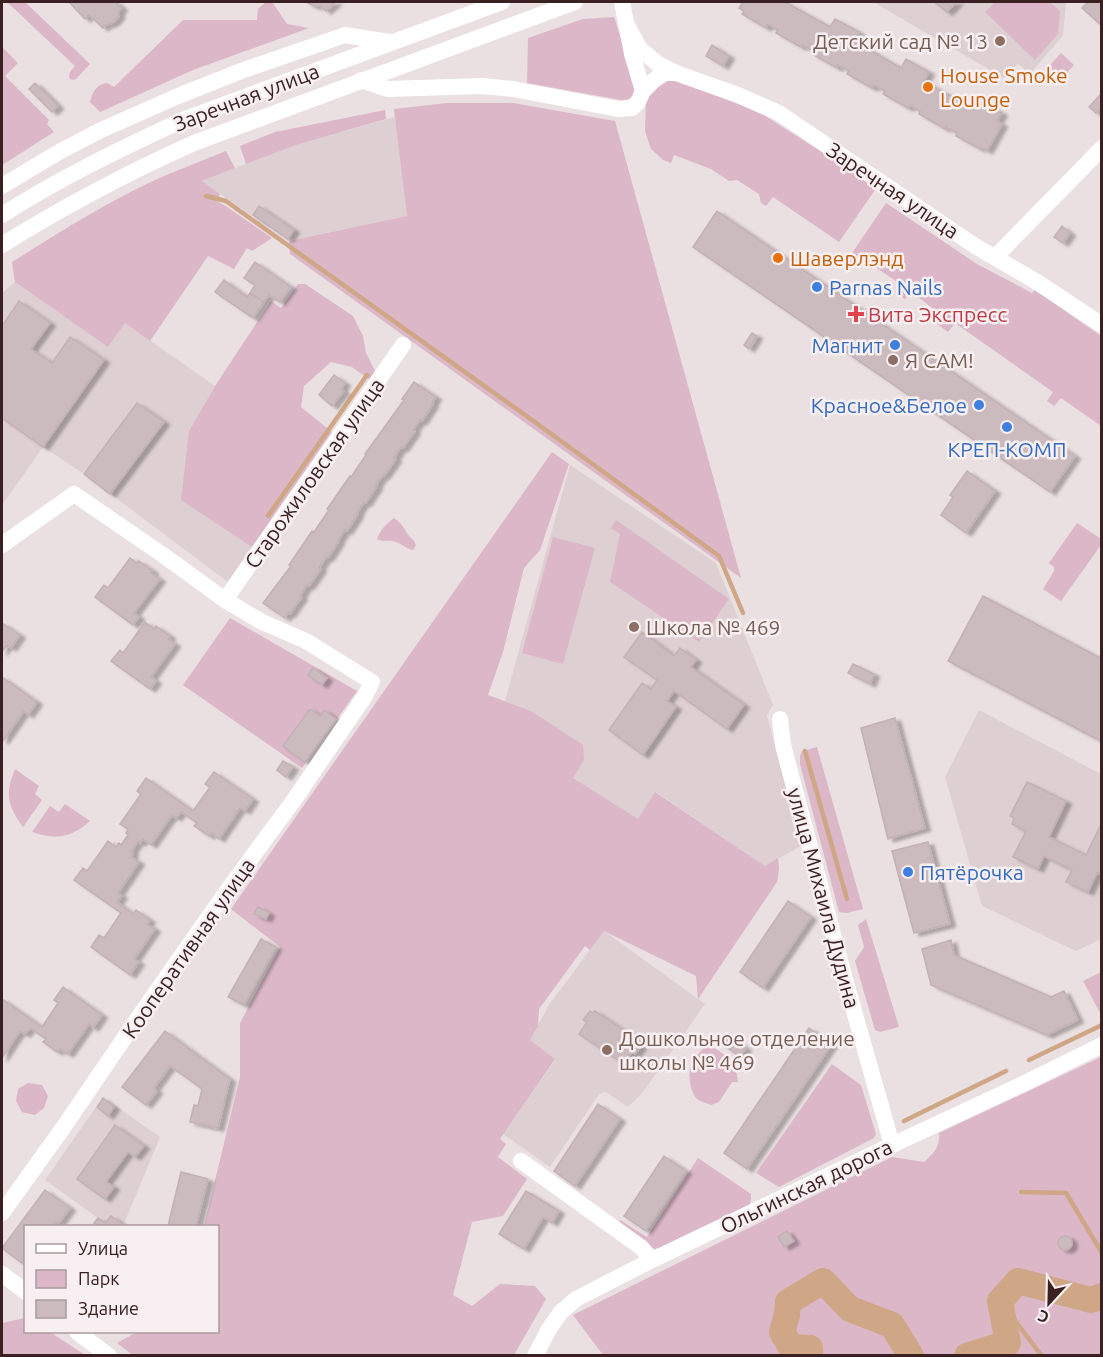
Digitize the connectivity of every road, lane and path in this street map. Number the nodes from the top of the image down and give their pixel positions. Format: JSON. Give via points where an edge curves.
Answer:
{"nodes":[{"id":1,"x":502,"y":2,"type":"edge"},
{"id":2,"x":575,"y":2,"type":"edge"},
{"id":3,"x":622,"y":2,"type":"edge"},
{"id":4,"x":627,"y":25,"type":"junction"},
{"id":5,"x":389,"y":42,"type":"junction"},
{"id":6,"x":676,"y":73,"type":"junction"},
{"id":7,"x":361,"y":80,"type":"junction"},
{"id":8,"x":643,"y":91,"type":"junction"},
{"id":9,"x":1101,"y":148,"type":"edge"},
{"id":10,"x":2,"y":186,"type":"edge"},
{"id":11,"x":2,"y":215,"type":"edge"},
{"id":12,"x":2,"y":245,"type":"edge"},
{"id":13,"x":995,"y":257,"type":"junction"},
{"id":14,"x":1101,"y":325,"type":"edge"},
{"id":15,"x":403,"y":345,"type":"dead end"},
{"id":16,"x":2,"y":545,"type":"edge"},
{"id":17,"x":225,"y":600,"type":"junction"},
{"id":18,"x":780,"y":719,"type":"dead end"},
{"id":19,"x":1101,"y":1046,"type":"edge"},
{"id":20,"x":892,"y":1145,"type":"junction"},
{"id":21,"x":521,"y":1161,"type":"dead end"},
{"id":22,"x":2,"y":1213,"type":"edge"},
{"id":23,"x":650,"y":1261,"type":"junction"},
{"id":24,"x":2,"y":1274,"type":"edge"},
{"id":25,"x":24,"y":1290,"type":"edge"},
{"id":26,"x":78,"y":1333,"type":"edge"},
{"id":27,"x":109,"y":1356,"type":"edge"},
{"id":28,"x":535,"y":1356,"type":"edge"}],
"edges":[{"from":1,"to":5,"type":"street","name":"Заречная улица"},
{"from":2,"to":7,"type":"street","name":"Заречная улица"},
{"from":3,"to":4,"type":"street"},
{"from":4,"to":6,"type":"street","name":"Заречная улица","via":[[640,49]]},
{"from":4,"to":8,"type":"street"},
{"from":5,"to":10,"type":"street","via":[[345,35],[241,71],[99,131]]},
{"from":5,"to":11,"type":"street","name":"Заречная улица","via":[[185,119],[72,174]]},
{"from":6,"to":8,"type":"street","via":[[665,73]]},
{"from":6,"to":13,"type":"street","name":"Заречная улица","via":[[779,113]]},
{"from":7,"to":8,"type":"street","via":[[387,89],[513,89],[618,109],[632,108]]},
{"from":7,"to":12,"type":"street","name":"Заречная улица","via":[[143,165]]},
{"from":9,"to":13,"type":"street"},
{"from":13,"to":14,"type":"street","name":"Заречная улица"},
{"from":15,"to":17,"type":"street","name":"Старожиловская улица"},
{"from":16,"to":17,"type":"street","via":[[74,494]]},
{"from":17,"to":22,"type":"street","name":"Кооперативная улица","via":[[306,641],[372,682],[294,800]]},
{"from":18,"to":20,"type":"street","name":"улица Михаила Дудина","via":[[783,745]]},
{"from":19,"to":20,"type":"street","name":"Ольгинская дорога"},
{"from":20,"to":23,"type":"street","name":"Ольгинская дорога"},
{"from":21,"to":23,"type":"street","via":[[642,1248]]},
{"from":23,"to":28,"type":"street","name":"Ольгинская дорога","via":[[576,1299],[561,1312]]},
{"from":24,"to":25,"type":"street"},
{"from":26,"to":27,"type":"street"}]}
